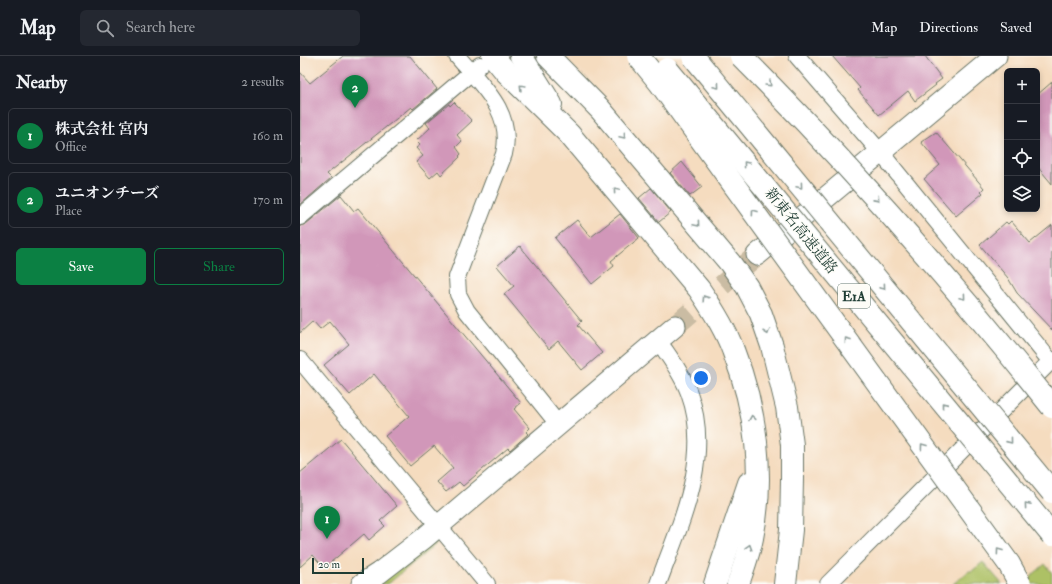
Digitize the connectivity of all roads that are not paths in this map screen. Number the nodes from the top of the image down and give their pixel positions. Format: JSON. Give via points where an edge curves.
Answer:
{"nodes":[{"id":1,"x":457,"y":56,"type":"edge"},
{"id":2,"x":521,"y":56,"type":"edge"},
{"id":3,"x":548,"y":56,"type":"edge"},
{"id":4,"x":565,"y":56,"type":"edge"},
{"id":5,"x":638,"y":56,"type":"edge"},
{"id":6,"x":656,"y":56,"type":"edge"},
{"id":7,"x":693,"y":56,"type":"edge"},
{"id":8,"x":741,"y":56,"type":"edge"},
{"id":9,"x":797,"y":56,"type":"edge"},
{"id":10,"x":996,"y":56,"type":"edge"},
{"id":11,"x":482,"y":65,"type":"edge"},
{"id":12,"x":600,"y":109,"type":"junction"},
{"id":13,"x":569,"y":134,"type":"junction"},
{"id":14,"x":880,"y":153,"type":"junction"},
{"id":15,"x":300,"y":217,"type":"edge"},
{"id":16,"x":758,"y":255,"type":"tunnel mouth"},
{"id":17,"x":674,"y":326,"type":"tunnel mouth"},
{"id":18,"x":658,"y":340,"type":"junction"},
{"id":19,"x":300,"y":360,"type":"edge"},
{"id":20,"x":1052,"y":362,"type":"edge"},
{"id":21,"x":1052,"y":407,"type":"edge"},
{"id":22,"x":558,"y":424,"type":"junction"},
{"id":23,"x":756,"y":443,"type":"junction"},
{"id":24,"x":792,"y":479,"type":"junction"},
{"id":25,"x":1052,"y":492,"type":"edge"},
{"id":26,"x":438,"y":527,"type":"junction"},
{"id":27,"x":1052,"y":535,"type":"edge"},
{"id":28,"x":362,"y":584,"type":"edge"},
{"id":29,"x":487,"y":584,"type":"edge"},
{"id":30,"x":658,"y":584,"type":"edge"},
{"id":31,"x":715,"y":584,"type":"edge"},
{"id":32,"x":738,"y":584,"type":"edge"},
{"id":33,"x":770,"y":584,"type":"edge"},
{"id":34,"x":785,"y":584,"type":"edge"},
{"id":35,"x":828,"y":584,"type":"edge"},
{"id":36,"x":1020,"y":584,"type":"edge"}],
"edges":[{"from":1,"to":11,"type":"street"},
{"from":2,"to":13,"type":"highway"},
{"from":3,"to":12,"type":"highway"},
{"from":4,"to":12,"type":"highway"},
{"from":36,"to":5,"type":"highway","one_way":true,"bridge":true,"via":[[1000,551],[665,89]]},
{"from":27,"to":6,"type":"highway","name":"新東名高速道路","number":"E1A","one_way":true,"bridge":true},
{"from":7,"to":25,"type":"highway","name":"新東名高速道路","number":"E1A","one_way":true,"bridge":true},
{"from":8,"to":21,"type":"highway","one_way":true,"bridge":true,"via":[[797,112],[898,222]]},
{"from":9,"to":14,"type":"street"},
{"from":10,"to":14,"type":"street"},
{"from":13,"to":11,"type":"highway","one_way":true,"via":[[506,72]]},
{"from":11,"to":15,"type":"street"},
{"from":11,"to":22,"type":"street","via":[[505,121],[507,144],[457,277],[458,294],[467,311]]},
{"from":12,"to":24,"type":"highway","one_way":true,"via":[[730,263],[761,314],[772,346],[787,408],[792,445]]},
{"from":23,"to":13,"type":"highway","one_way":true,"via":[[750,402],[733,349],[716,314],[699,289]]},
{"from":14,"to":16,"type":"street"},
{"from":14,"to":20,"type":"street"},
{"from":17,"to":18,"type":"street"},
{"from":18,"to":22,"type":"street"},
{"from":18,"to":30,"type":"street","via":[[689,392],[695,413],[697,455],[692,489]]},
{"from":19,"to":26,"type":"street"},
{"from":20,"to":35,"type":"street"},
{"from":22,"to":26,"type":"street"},
{"from":23,"to":31,"type":"highway","via":[[744,502]]},
{"from":32,"to":23,"type":"highway","one_way":true,"via":[[752,539],[756,512]]},
{"from":24,"to":33,"type":"highway"},
{"from":24,"to":34,"type":"highway","via":[[791,530]]},
{"from":26,"to":28,"type":"street"},
{"from":26,"to":29,"type":"street"}]}
